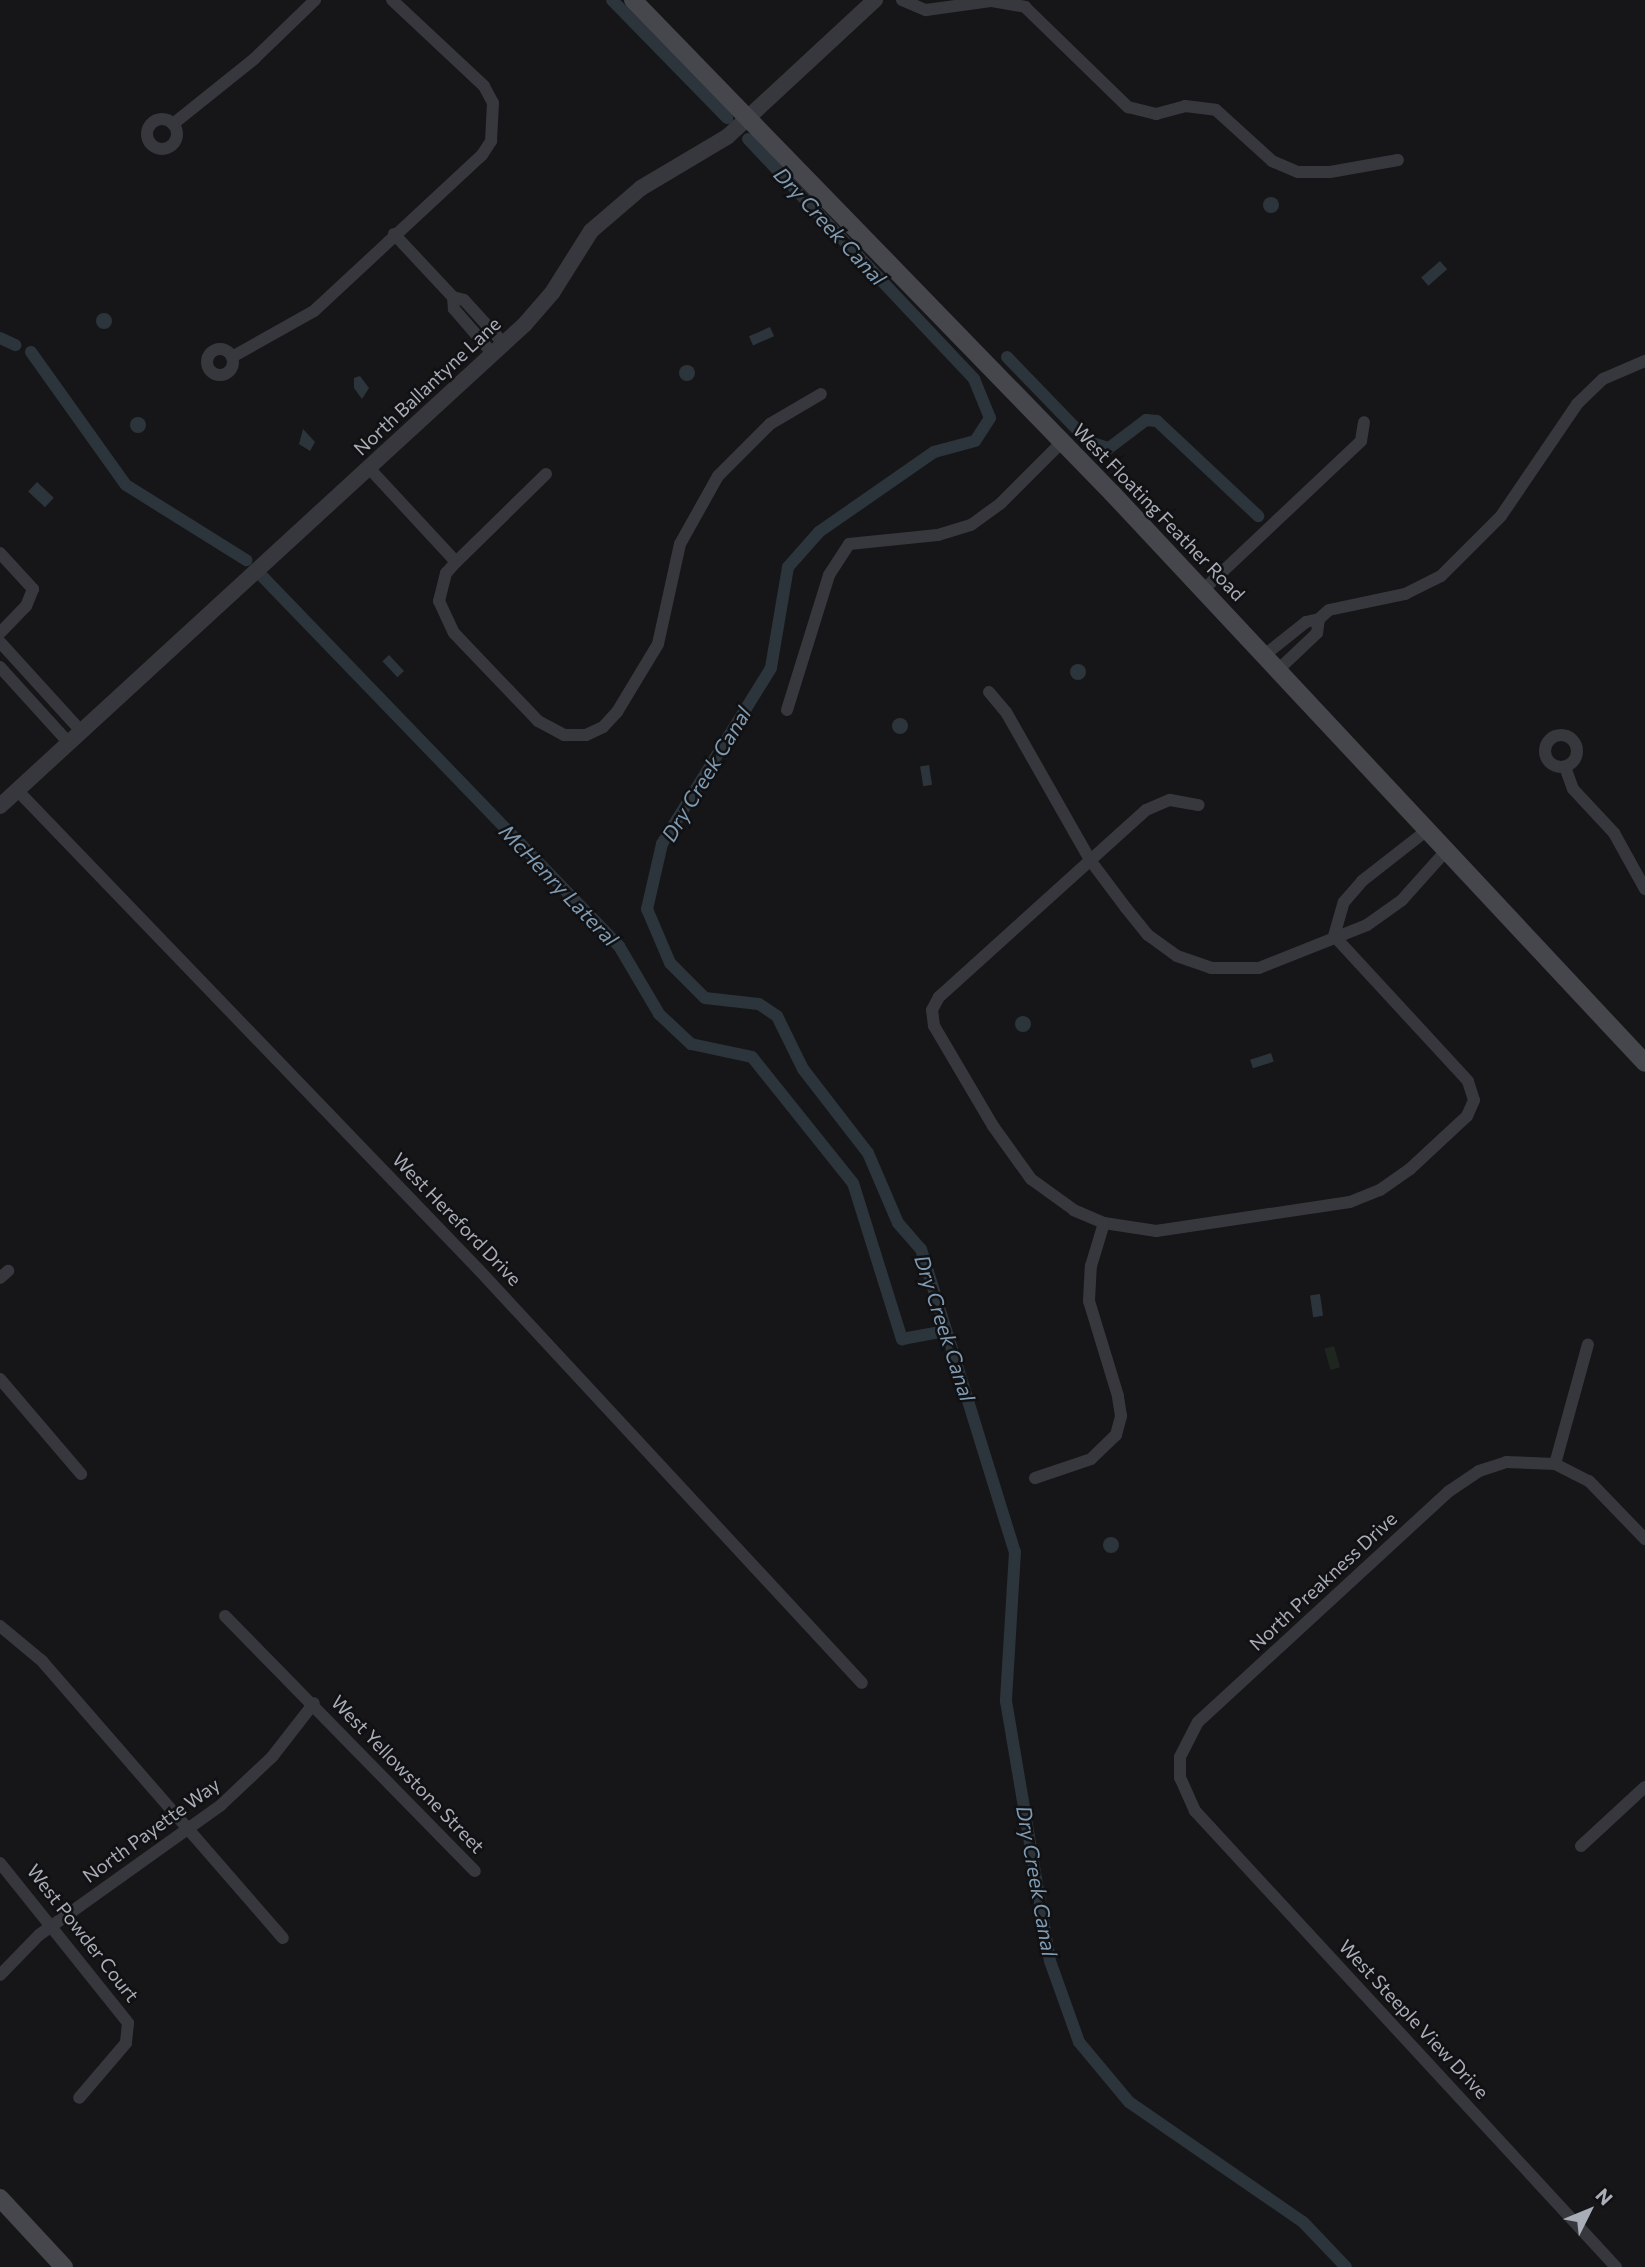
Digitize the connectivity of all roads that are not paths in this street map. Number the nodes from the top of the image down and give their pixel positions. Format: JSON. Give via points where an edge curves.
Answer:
{"nodes":[{"id":1,"x":315,"y":0,"type":"edge"},
{"id":2,"x":392,"y":0,"type":"edge"},
{"id":3,"x":633,"y":0,"type":"edge"},
{"id":4,"x":875,"y":0,"type":"edge"},
{"id":5,"x":902,"y":0,"type":"edge"},
{"id":6,"x":749,"y":119,"type":"junction"},
{"id":7,"x":173,"y":124,"type":"dead end"},
{"id":8,"x":1398,"y":160,"type":"dead end"},
{"id":9,"x":394,"y":234,"type":"junction"},
{"id":10,"x":498,"y":349,"type":"junction"},
{"id":11,"x":232,"y":357,"type":"dead end"},
{"id":12,"x":1645,"y":361,"type":"edge"},
{"id":13,"x":821,"y":394,"type":"dead end"},
{"id":14,"x":1364,"y":422,"type":"dead end"},
{"id":15,"x":1063,"y":441,"type":"junction"},
{"id":16,"x":369,"y":468,"type":"junction"},
{"id":17,"x":546,"y":474,"type":"dead end"},
{"id":18,"x":0,"y":553,"type":"edge"},
{"id":19,"x":456,"y":562,"type":"junction"},
{"id":20,"x":1203,"y":590,"type":"junction"},
{"id":21,"x":1318,"y":620,"type":"junction"},
{"id":22,"x":0,"y":633,"type":"edge"},
{"id":23,"x":0,"y":642,"type":"edge"},
{"id":24,"x":1266,"y":654,"type":"junction"},
{"id":25,"x":0,"y":667,"type":"edge"},
{"id":26,"x":1280,"y":668,"type":"junction"},
{"id":27,"x":989,"y":692,"type":"dead end"},
{"id":28,"x":787,"y":710,"type":"dead end"},
{"id":29,"x":81,"y":732,"type":"junction"},
{"id":30,"x":69,"y":743,"type":"junction"},
{"id":31,"x":1565,"y":766,"type":"dead end"},
{"id":32,"x":17,"y":790,"type":"junction"},
{"id":33,"x":1199,"y":805,"type":"dead end"},
{"id":34,"x":0,"y":806,"type":"edge"},
{"id":35,"x":1426,"y":831,"type":"junction"},
{"id":36,"x":1445,"y":852,"type":"junction"},
{"id":37,"x":1090,"y":860,"type":"junction"},
{"id":38,"x":1645,"y":889,"type":"edge"},
{"id":39,"x":1334,"y":936,"type":"junction"},
{"id":40,"x":1645,"y":1063,"type":"edge"},
{"id":41,"x":1104,"y":1223,"type":"junction"},
{"id":42,"x":1588,"y":1344,"type":"dead end"},
{"id":43,"x":0,"y":1379,"type":"edge"},
{"id":44,"x":1555,"y":1464,"type":"junction"},
{"id":45,"x":80,"y":1474,"type":"dead end"},
{"id":46,"x":1035,"y":1478,"type":"dead end"},
{"id":47,"x":1645,"y":1539,"type":"edge"},
{"id":48,"x":225,"y":1615,"type":"dead end"},
{"id":49,"x":0,"y":1626,"type":"edge"},
{"id":50,"x":862,"y":1683,"type":"dead end"},
{"id":51,"x":314,"y":1703,"type":"junction"},
{"id":52,"x":1645,"y":1787,"type":"edge"},
{"id":53,"x":1185,"y":1796,"type":"joint"},
{"id":54,"x":187,"y":1830,"type":"junction"},
{"id":55,"x":1581,"y":1846,"type":"dead end"},
{"id":56,"x":0,"y":1863,"type":"edge"},
{"id":57,"x":475,"y":1871,"type":"dead end"},
{"id":58,"x":49,"y":1927,"type":"junction"},
{"id":59,"x":283,"y":1938,"type":"dead end"},
{"id":60,"x":0,"y":1975,"type":"edge"},
{"id":61,"x":79,"y":2098,"type":"dead end"},
{"id":62,"x":0,"y":2198,"type":"edge"},
{"id":63,"x":64,"y":2267,"type":"edge"},
{"id":64,"x":1616,"y":2267,"type":"edge"}],
"edges":[{"from":1,"to":7,"type":"street"},
{"from":2,"to":9,"type":"street","via":[[484,86],[493,103],[495,124],[482,155]]},
{"from":3,"to":6,"type":"main road","name":"West Floating Feather Road"},
{"from":4,"to":6,"type":"street","name":"North Ballantyne Lane"},
{"from":5,"to":8,"type":"street","via":[[926,10],[992,1],[1026,7],[1128,107],[1156,114],[1185,106],[1216,110],[1272,161],[1298,172],[1330,172]]},
{"from":6,"to":10,"type":"street","name":"North Ballantyne Lane","via":[[715,146],[665,172],[620,204],[580,243],[552,293]]},
{"from":6,"to":15,"type":"main road","name":"West Floating Feather Road"},
{"from":9,"to":10,"type":"street","via":[[453,297],[454,309]]},
{"from":9,"to":11,"type":"street","via":[[314,311]]},
{"from":10,"to":16,"type":"street","name":"North Ballantyne Lane"},
{"from":12,"to":21,"type":"street","via":[[1603,379],[1577,404],[1501,516],[1440,576],[1405,594],[1329,610]]},
{"from":13,"to":19,"type":"street","via":[[770,424],[718,476],[680,544],[658,643],[603,727],[564,735],[538,721],[454,633],[439,601],[446,573]]},
{"from":14,"to":20,"type":"street","via":[[1362,441]]},
{"from":15,"to":20,"type":"main road","name":"West Floating Feather Road"},
{"from":15,"to":28,"type":"street","via":[[1001,503],[971,525],[938,535],[849,544],[829,575]]},
{"from":16,"to":19,"type":"street"},
{"from":16,"to":29,"type":"street","name":"North Ballantyne Lane"},
{"from":17,"to":19,"type":"street"},
{"from":18,"to":22,"type":"street","via":[[33,589],[26,606]]},
{"from":20,"to":24,"type":"main road","name":"West Floating Feather Road"},
{"from":21,"to":24,"type":"street","via":[[1306,622]]},
{"from":21,"to":26,"type":"street","via":[[1317,633]]},
{"from":23,"to":29,"type":"street"},
{"from":24,"to":26,"type":"main road","name":"West Floating Feather Road"},
{"from":25,"to":30,"type":"street"},
{"from":26,"to":35,"type":"main road","name":"West Floating Feather Road"},
{"from":27,"to":37,"type":"street","via":[[1006,712]]},
{"from":29,"to":30,"type":"street","name":"North Ballantyne Lane"},
{"from":30,"to":32,"type":"street","name":"North Ballantyne Lane"},
{"from":31,"to":38,"type":"street","via":[[1573,789],[1614,833]]},
{"from":32,"to":34,"type":"street","name":"North Ballantyne Lane"},
{"from":32,"to":50,"type":"street","name":"West Hereford Drive","via":[[479,1270]]},
{"from":33,"to":37,"type":"street","via":[[1170,800],[1146,810]]},
{"from":35,"to":36,"type":"main road","name":"West Floating Feather Road"},
{"from":35,"to":39,"type":"street","via":[[1362,881],[1344,902]]},
{"from":36,"to":39,"type":"street","via":[[1402,900],[1367,925]]},
{"from":36,"to":40,"type":"main road","name":"West Floating Feather Road"},
{"from":37,"to":39,"type":"street","via":[[1148,935],[1177,956],[1210,968],[1259,968]]},
{"from":37,"to":41,"type":"street","via":[[939,997],[932,1010],[934,1026],[1031,1179],[1074,1210]]},
{"from":39,"to":41,"type":"street","via":[[1468,1081],[1474,1100],[1467,1116],[1410,1169],[1380,1190],[1350,1202],[1156,1231]]},
{"from":41,"to":46,"type":"street","via":[[1088,1294],[1118,1396],[1121,1416],[1116,1435],[1091,1459]]},
{"from":42,"to":44,"type":"street"},
{"from":43,"to":45,"type":"street"},
{"from":44,"to":47,"type":"street","via":[[1589,1482]]},
{"from":44,"to":53,"type":"street","name":"North Preakness Drive","via":[[1506,1462],[1479,1472],[1448,1492],[1198,1722],[1180,1757]]},
{"from":48,"to":51,"type":"street","name":"West Yellowstone Street"},
{"from":49,"to":54,"type":"street","via":[[42,1661]]},
{"from":51,"to":54,"type":"street","name":"North Payette Way","via":[[248,1782]]},
{"from":51,"to":57,"type":"street","name":"West Yellowstone Street"},
{"from":52,"to":55,"type":"street"},
{"from":53,"to":64,"type":"street","name":"West Steeple View Drive"},
{"from":54,"to":58,"type":"street","name":"North Payette Way"},
{"from":54,"to":59,"type":"street"},
{"from":56,"to":58,"type":"street","name":"West Powder Court"},
{"from":58,"to":60,"type":"street","name":"North Payette Way"},
{"from":58,"to":61,"type":"street","name":"West Powder Court","via":[[128,2024],[126,2043]]},
{"from":62,"to":63,"type":"main road"}]}
